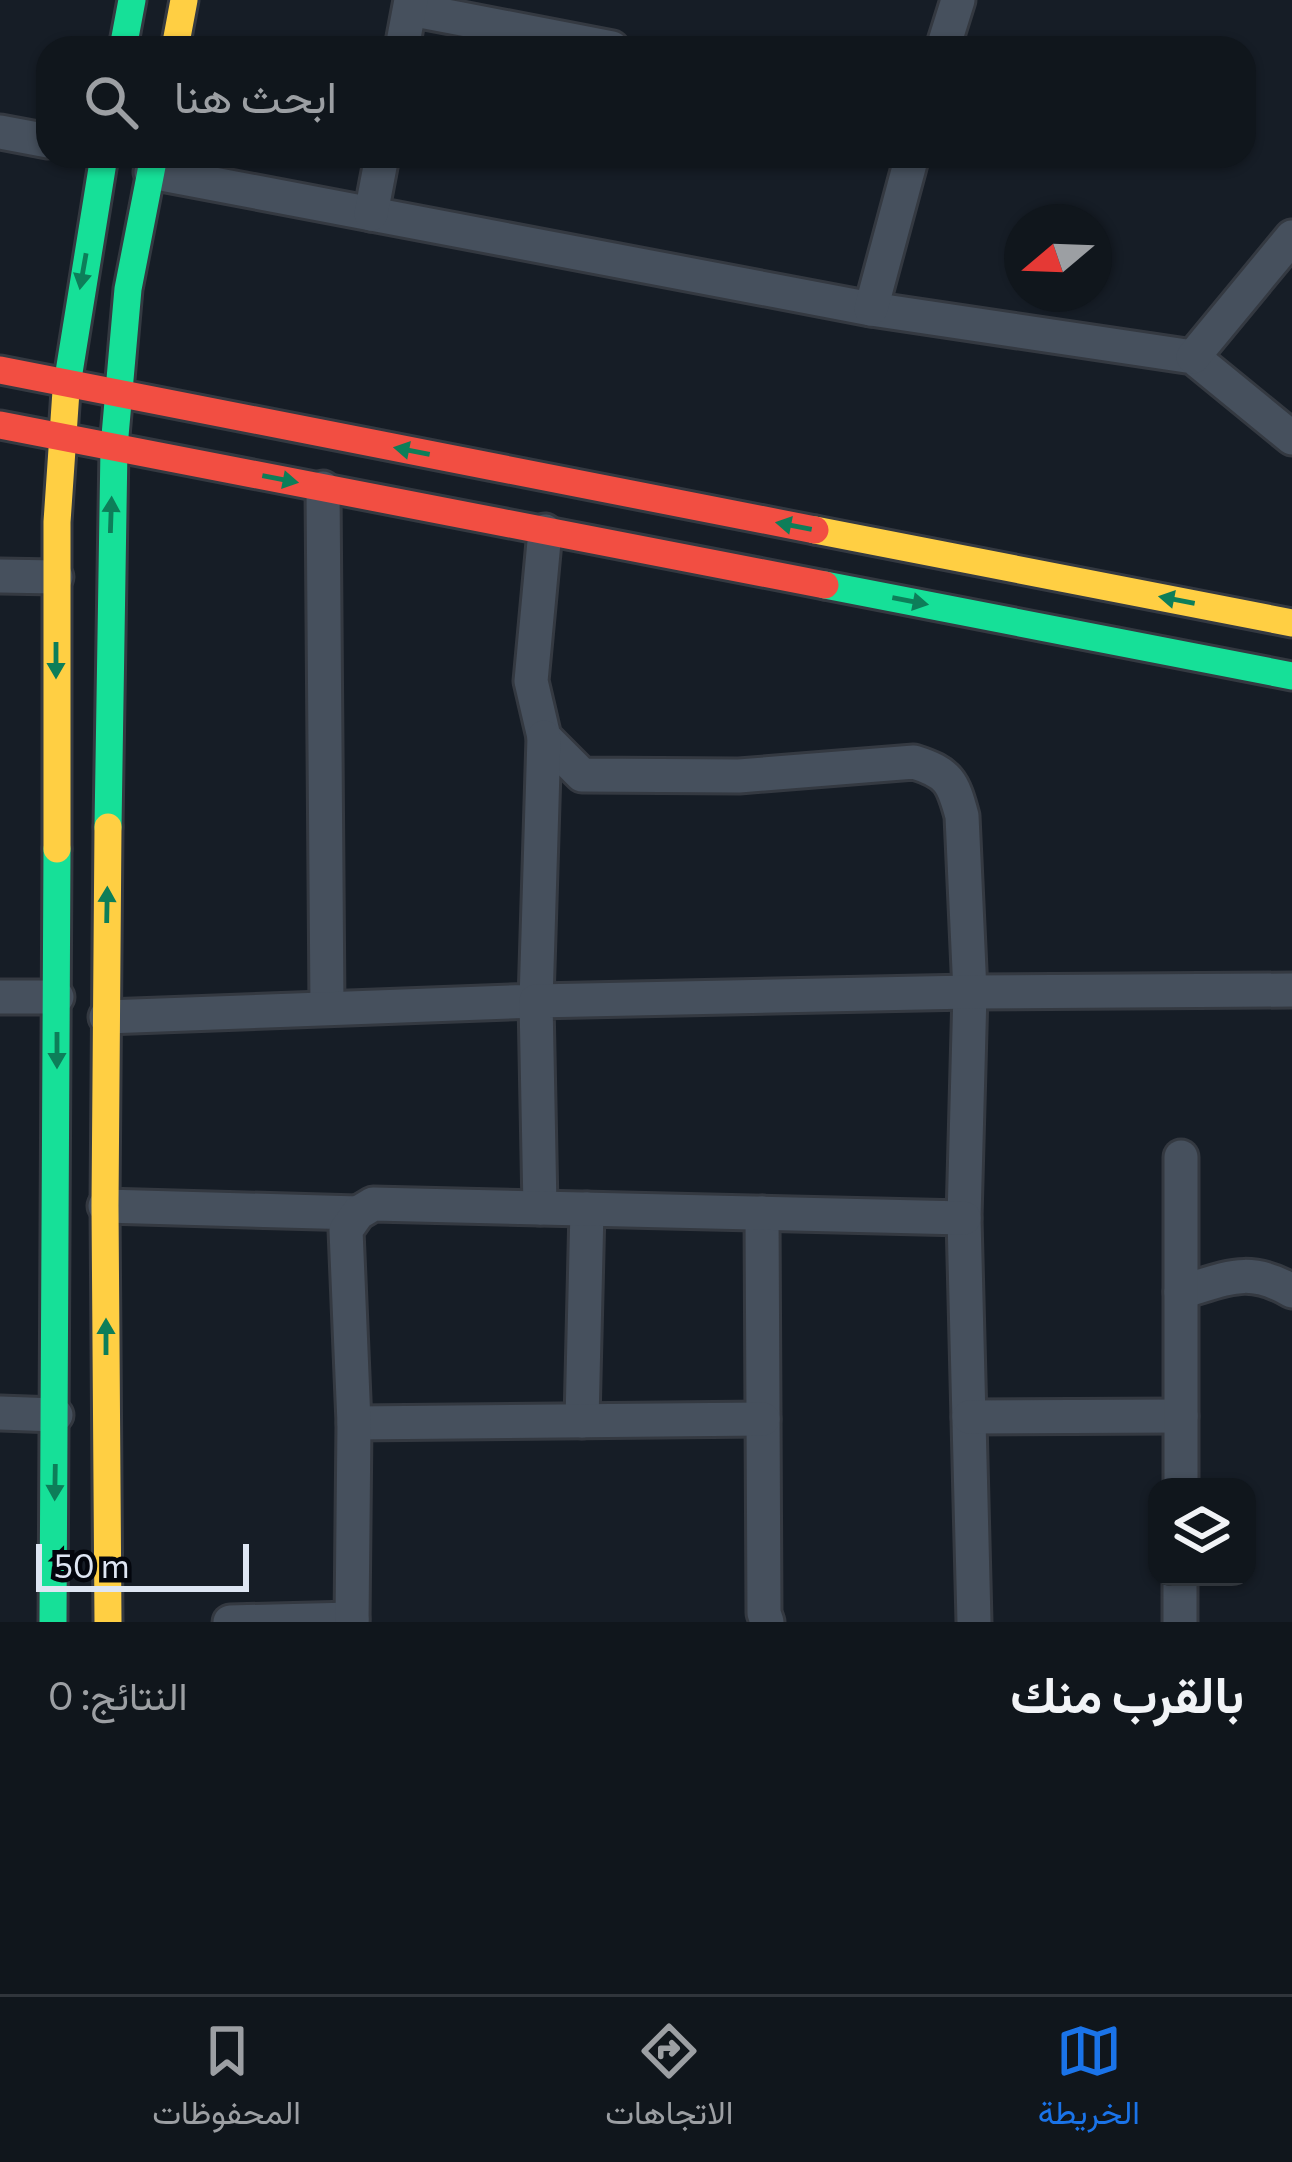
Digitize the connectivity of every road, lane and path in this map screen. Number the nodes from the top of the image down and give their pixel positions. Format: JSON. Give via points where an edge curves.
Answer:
{"nodes":[{"id":1,"x":132,"y":0,"type":"edge"},
{"id":2,"x":184,"y":0,"type":"edge"},
{"id":3,"x":958,"y":0,"type":"edge"},
{"id":4,"x":411,"y":4,"type":"edge"},
{"id":5,"x":125,"y":36,"type":"edge"},
{"id":6,"x":177,"y":36,"type":"edge"},
{"id":7,"x":404,"y":36,"type":"edge"},
{"id":8,"x":557,"y":36,"type":"edge"},
{"id":9,"x":947,"y":36,"type":"edge"},
{"id":10,"x":0,"y":132,"type":"edge"},
{"id":11,"x":36,"y":139,"type":"edge"},
{"id":12,"x":102,"y":168,"type":"edge"},
{"id":13,"x":151,"y":168,"type":"edge"},
{"id":14,"x":170,"y":168,"type":"edge"},
{"id":15,"x":380,"y":168,"type":"edge"},
{"id":16,"x":909,"y":168,"type":"edge"},
{"id":17,"x":371,"y":214,"type":"junction"},
{"id":18,"x":1292,"y":237,"type":"edge"},
{"id":19,"x":871,"y":309,"type":"junction"},
{"id":20,"x":1193,"y":357,"type":"junction"},
{"id":21,"x":0,"y":370,"type":"edge"},
{"id":22,"x":67,"y":383,"type":"junction"},
{"id":23,"x":118,"y":394,"type":"junction"},
{"id":24,"x":0,"y":424,"type":"edge"},
{"id":25,"x":62,"y":436,"type":"junction"},
{"id":26,"x":1292,"y":438,"type":"edge"},
{"id":27,"x":113,"y":447,"type":"junction"},
{"id":28,"x":323,"y":488,"type":"junction"},
{"id":29,"x":545,"y":530,"type":"junction"},
{"id":30,"x":0,"y":576,"type":"edge"},
{"id":31,"x":56,"y":577,"type":"junction"},
{"id":32,"x":1292,"y":623,"type":"edge"},
{"id":33,"x":1292,"y":676,"type":"edge"},
{"id":34,"x":544,"y":736,"type":"junction"},
{"id":35,"x":1292,"y":990,"type":"edge"},
{"id":36,"x":970,"y":992,"type":"junction"},
{"id":37,"x":0,"y":997,"type":"edge"},
{"id":38,"x":57,"y":997,"type":"junction"},
{"id":39,"x":536,"y":1000,"type":"junction"},
{"id":40,"x":327,"y":1008,"type":"junction"},
{"id":41,"x":106,"y":1017,"type":"junction"},
{"id":42,"x":1181,"y":1157,"type":"dead end"},
{"id":43,"x":105,"y":1206,"type":"junction"},
{"id":44,"x":540,"y":1208,"type":"junction"},
{"id":45,"x":586,"y":1209,"type":"junction"},
{"id":46,"x":358,"y":1213,"type":"junction"},
{"id":47,"x":762,"y":1213,"type":"junction"},
{"id":48,"x":964,"y":1218,"type":"junction"},
{"id":49,"x":1181,"y":1292,"type":"junction"},
{"id":50,"x":1292,"y":1292,"type":"edge"},
{"id":51,"x":0,"y":1413,"type":"edge"},
{"id":52,"x":56,"y":1414,"type":"junction"},
{"id":53,"x":1181,"y":1416,"type":"junction"},
{"id":54,"x":969,"y":1417,"type":"junction"},
{"id":55,"x":763,"y":1419,"type":"junction"},
{"id":56,"x":582,"y":1420,"type":"junction"},
{"id":57,"x":353,"y":1424,"type":"junction"},
{"id":58,"x":1180,"y":1478,"type":"edge"},
{"id":59,"x":1180,"y":1586,"type":"edge"},
{"id":60,"x":352,"y":1620,"type":"edge"},
{"id":61,"x":53,"y":1622,"type":"edge"},
{"id":62,"x":108,"y":1622,"type":"edge"},
{"id":63,"x":230,"y":1622,"type":"edge"},
{"id":64,"x":767,"y":1622,"type":"edge"},
{"id":65,"x":974,"y":1622,"type":"edge"},
{"id":66,"x":1180,"y":1622,"type":"edge"}],
"edges":[{"from":1,"to":5,"type":"main road"},
{"from":2,"to":6,"type":"main road"},
{"from":3,"to":9,"type":"street"},
{"from":4,"to":7,"type":"street"},
{"from":4,"to":8,"type":"street"},
{"from":10,"to":11,"type":"street"},
{"from":12,"to":22,"type":"main road","one_way":true},
{"from":13,"to":23,"type":"main road"},
{"from":14,"to":17,"type":"street"},
{"from":15,"to":17,"type":"street"},
{"from":16,"to":19,"type":"street"},
{"from":17,"to":19,"type":"street"},
{"from":18,"to":20,"type":"street"},
{"from":19,"to":20,"type":"street"},
{"from":20,"to":26,"type":"street"},
{"from":21,"to":22,"type":"main road"},
{"from":22,"to":23,"type":"main road"},
{"from":22,"to":25,"type":"main road"},
{"from":23,"to":27,"type":"main road"},
{"from":32,"to":23,"type":"main road","one_way":true},
{"from":24,"to":25,"type":"main road"},
{"from":25,"to":27,"type":"main road"},
{"from":25,"to":31,"type":"main road"},
{"from":27,"to":28,"type":"main road","one_way":true},
{"from":41,"to":27,"type":"main road","one_way":true},
{"from":28,"to":29,"type":"main road"},
{"from":28,"to":40,"type":"street"},
{"from":29,"to":33,"type":"main road","one_way":true},
{"from":29,"to":34,"type":"street","via":[[531,681]]},
{"from":30,"to":31,"type":"street"},
{"from":31,"to":38,"type":"main road","one_way":true},
{"from":34,"to":36,"type":"street","via":[[582,775],[739,776],[914,762],[941,770],[962,816]]},
{"from":34,"to":39,"type":"street"},
{"from":35,"to":36,"type":"street"},
{"from":36,"to":39,"type":"street"},
{"from":36,"to":48,"type":"street"},
{"from":37,"to":38,"type":"street"},
{"from":38,"to":52,"type":"main road","one_way":true},
{"from":39,"to":40,"type":"street"},
{"from":39,"to":44,"type":"street"},
{"from":40,"to":41,"type":"street"},
{"from":41,"to":43,"type":"main road"},
{"from":42,"to":49,"type":"street"},
{"from":43,"to":46,"type":"street"},
{"from":62,"to":43,"type":"main road","one_way":true},
{"from":44,"to":45,"type":"street"},
{"from":44,"to":46,"type":"street","via":[[374,1204]]},
{"from":45,"to":47,"type":"street"},
{"from":45,"to":56,"type":"street"},
{"from":46,"to":57,"type":"street","via":[[346,1230]]},
{"from":47,"to":48,"type":"street"},
{"from":47,"to":55,"type":"street"},
{"from":48,"to":54,"type":"street"},
{"from":49,"to":50,"type":"street","via":[[1244,1274]]},
{"from":49,"to":53,"type":"street"},
{"from":51,"to":52,"type":"street"},
{"from":52,"to":61,"type":"main road","one_way":true},
{"from":53,"to":54,"type":"street"},
{"from":53,"to":58,"type":"street"},
{"from":54,"to":65,"type":"street"},
{"from":55,"to":56,"type":"street"},
{"from":55,"to":64,"type":"street"},
{"from":56,"to":57,"type":"street"},
{"from":57,"to":60,"type":"street"},
{"from":59,"to":66,"type":"street"},
{"from":60,"to":63,"type":"street"}]}
